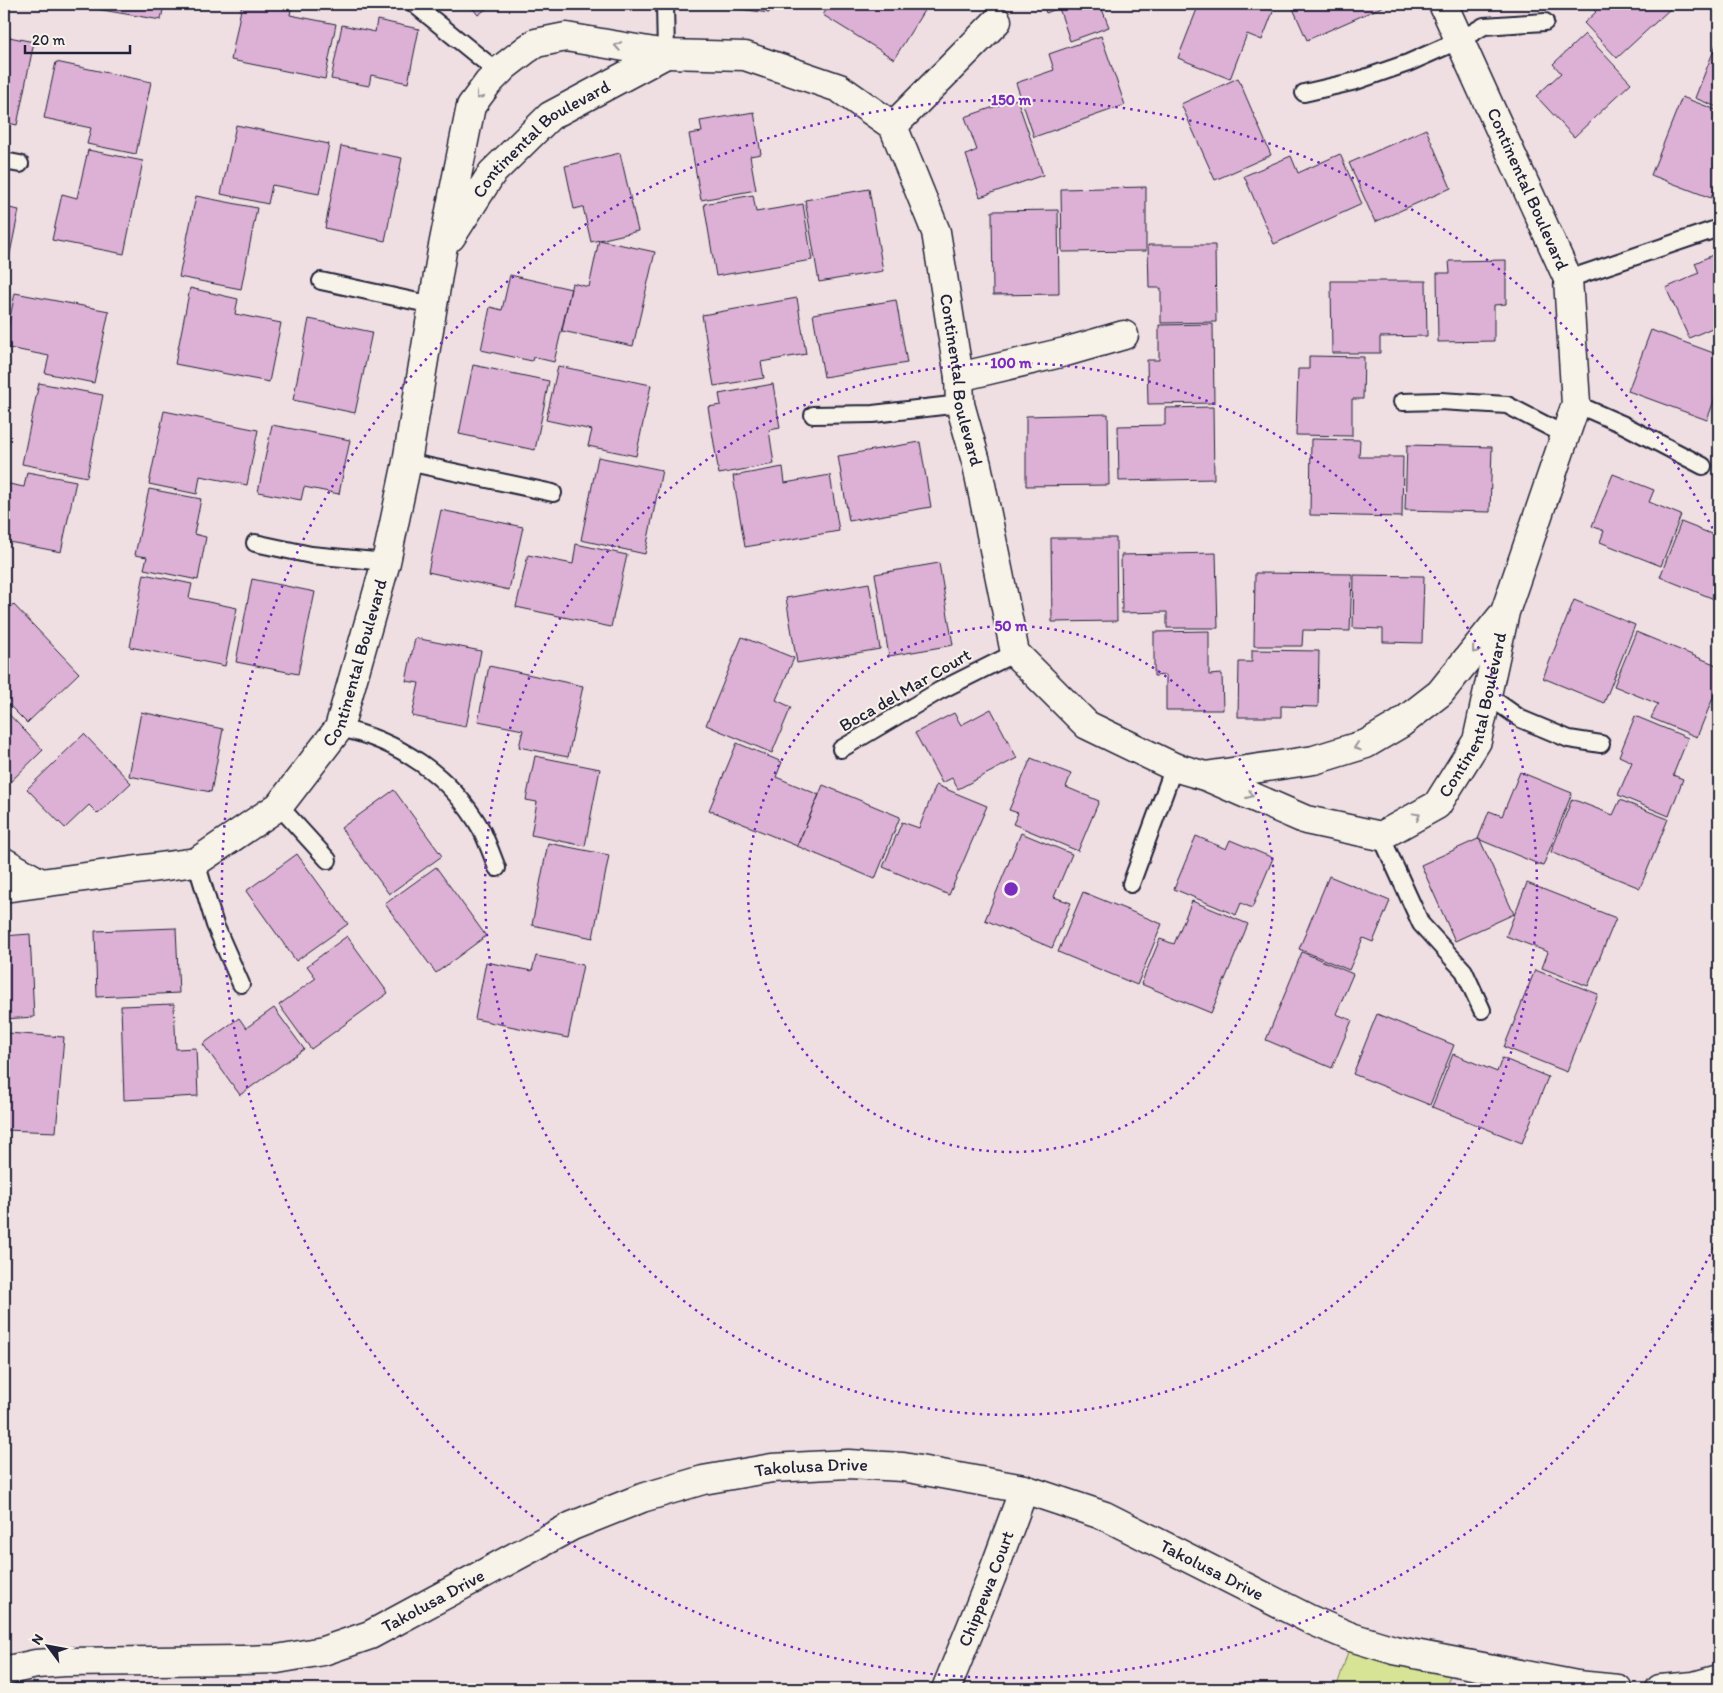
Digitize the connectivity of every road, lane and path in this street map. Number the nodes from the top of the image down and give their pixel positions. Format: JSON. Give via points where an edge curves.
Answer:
{"nodes":[{"id":1,"x":414,"y":4,"type":"edge"},
{"id":2,"x":665,"y":4,"type":"edge"},
{"id":3,"x":1443,"y":4,"type":"edge"},
{"id":4,"x":997,"y":20,"type":"dead end"},
{"id":5,"x":1545,"y":22,"type":"dead end"},
{"id":6,"x":1460,"y":40,"type":"junction"},
{"id":7,"x":666,"y":54,"type":"junction"},
{"id":8,"x":499,"y":73,"type":"junction"},
{"id":9,"x":1304,"y":93,"type":"dead end"},
{"id":10,"x":893,"y":126,"type":"junction"},
{"id":11,"x":1719,"y":228,"type":"edge"},
{"id":12,"x":442,"y":251,"type":"junction"},
{"id":13,"x":1568,"y":279,"type":"junction"},
{"id":14,"x":321,"y":281,"type":"dead end"},
{"id":15,"x":432,"y":305,"type":"junction"},
{"id":16,"x":1124,"y":335,"type":"dead end"},
{"id":17,"x":959,"y":377,"type":"junction"},
{"id":18,"x":1402,"y":402,"type":"dead end"},
{"id":19,"x":960,"y":404,"type":"junction"},
{"id":20,"x":1576,"y":404,"type":"junction"},
{"id":21,"x":813,"y":415,"type":"dead end"},
{"id":22,"x":1566,"y":434,"type":"junction"},
{"id":23,"x":407,"y":462,"type":"junction"},
{"id":24,"x":1704,"y":466,"type":"dead end"},
{"id":25,"x":553,"y":492,"type":"dead end"},
{"id":26,"x":256,"y":543,"type":"dead end"},
{"id":27,"x":386,"y":562,"type":"junction"},
{"id":28,"x":1505,"y":612,"type":"junction"},
{"id":29,"x":1015,"y":653,"type":"junction"},
{"id":30,"x":1487,"y":695,"type":"junction"},
{"id":31,"x":339,"y":728,"type":"junction"},
{"id":32,"x":1601,"y":744,"type":"dead end"},
{"id":33,"x":841,"y":749,"type":"dead end"},
{"id":34,"x":1174,"y":767,"type":"junction"},
{"id":35,"x":1205,"y":776,"type":"junction"},
{"id":36,"x":279,"y":806,"type":"junction"},
{"id":37,"x":1381,"y":836,"type":"junction"},
{"id":38,"x":328,"y":860,"type":"dead end"},
{"id":39,"x":4,"y":862,"type":"edge"},
{"id":40,"x":196,"y":862,"type":"junction"},
{"id":41,"x":497,"y":868,"type":"dead end"},
{"id":42,"x":39,"y":882,"type":"junction"},
{"id":43,"x":1131,"y":884,"type":"dead end"},
{"id":44,"x":4,"y":888,"type":"edge"},
{"id":45,"x":241,"y":984,"type":"dead end"},
{"id":46,"x":1482,"y":1010,"type":"dead end"},
{"id":47,"x":1024,"y":1489,"type":"junction"},
{"id":48,"x":4,"y":1670,"type":"edge"},
{"id":49,"x":1719,"y":1679,"type":"edge"},
{"id":50,"x":946,"y":1689,"type":"edge"},
{"id":51,"x":1618,"y":1689,"type":"edge"},
{"id":52,"x":1660,"y":1689,"type":"edge"}],
"edges":[{"from":1,"to":8,"type":"lane"},
{"from":2,"to":7,"type":"lane"},
{"from":3,"to":6,"type":"street","name":"Continental Boulevard"},
{"from":4,"to":10,"type":"street"},
{"from":5,"to":6,"type":"lane","via":[[1484,26]]},
{"from":6,"to":9,"type":"lane","via":[[1356,81]]},
{"from":6,"to":13,"type":"street","name":"Continental Boulevard"},
{"from":7,"to":8,"type":"street","name":"Continental Boulevard","one_way":true,"via":[[566,37],[531,46]]},
{"from":7,"to":10,"type":"street","name":"Continental Boulevard","via":[[745,56],[838,88]]},
{"from":7,"to":12,"type":"street","name":"Continental Boulevard","via":[[550,116],[492,173]]},
{"from":8,"to":12,"type":"street","name":"Continental Boulevard","one_way":true,"via":[[471,106]]},
{"from":10,"to":17,"type":"street","name":"Continental Boulevard","via":[[936,232]]},
{"from":11,"to":13,"type":"lane"},
{"from":12,"to":15,"type":"street","name":"Continental Boulevard"},
{"from":13,"to":20,"type":"street","name":"Continental Boulevard"},
{"from":14,"to":15,"type":"lane"},
{"from":15,"to":23,"type":"street","name":"Continental Boulevard"},
{"from":16,"to":17,"type":"street"},
{"from":17,"to":19,"type":"street","name":"Continental Boulevard"},
{"from":18,"to":22,"type":"lane","via":[[1507,405]]},
{"from":19,"to":21,"type":"lane","via":[[873,414]]},
{"from":19,"to":29,"type":"street","name":"Continental Boulevard","via":[[977,465]]},
{"from":20,"to":22,"type":"street","name":"Continental Boulevard"},
{"from":20,"to":24,"type":"lane"},
{"from":22,"to":28,"type":"street","name":"Continental Boulevard"},
{"from":23,"to":25,"type":"lane"},
{"from":23,"to":27,"type":"street","name":"Continental Boulevard"},
{"from":26,"to":27,"type":"lane","via":[[311,555]]},
{"from":27,"to":31,"type":"street","name":"Continental Boulevard"},
{"from":28,"to":30,"type":"street","name":"Continental Boulevard"},
{"from":28,"to":35,"type":"street","name":"Continental Boulevard","one_way":true,"via":[[1440,693],[1400,724],[1366,744],[1314,760]]},
{"from":29,"to":33,"type":"lane","name":"Boca del Mar Court","via":[[939,691]]},
{"from":29,"to":34,"type":"street","name":"Continental Boulevard","via":[[1087,725]]},
{"from":30,"to":32,"type":"lane","via":[[1522,719],[1569,739]]},
{"from":37,"to":30,"type":"street","name":"Continental Boulevard","one_way":true,"via":[[1437,805],[1477,741]]},
{"from":31,"to":36,"type":"street","name":"Continental Boulevard"},
{"from":31,"to":41,"type":"lane","via":[[392,745],[427,767],[457,795],[481,829]]},
{"from":34,"to":35,"type":"street","name":"Continental Boulevard"},
{"from":34,"to":43,"type":"lane"},
{"from":35,"to":37,"type":"street","name":"Continental Boulevard","one_way":true,"via":[[1306,820]]},
{"from":36,"to":38,"type":"lane"},
{"from":36,"to":40,"type":"street","name":"Continental Boulevard"},
{"from":37,"to":46,"type":"lane","via":[[1421,924],[1464,971]]},
{"from":39,"to":42,"type":"street"},
{"from":40,"to":42,"type":"street","name":"Continental Boulevard"},
{"from":40,"to":45,"type":"lane","via":[[215,925]]},
{"from":42,"to":44,"type":"street","name":"Continental Boulevard"},
{"from":47,"to":48,"type":"street","name":"Takolusa Drive","via":[[903,1467],[848,1464],[772,1468],[703,1480],[642,1498],[572,1526],[370,1635],[323,1651],[277,1659],[65,1662]]},
{"from":47,"to":50,"type":"street","name":"Chippewa Court"},
{"from":47,"to":51,"type":"street","name":"Takolusa Drive","via":[[1105,1516],[1351,1637],[1394,1650],[1577,1685]]},
{"from":49,"to":52,"type":"street","via":[[1694,1686]]}]}
